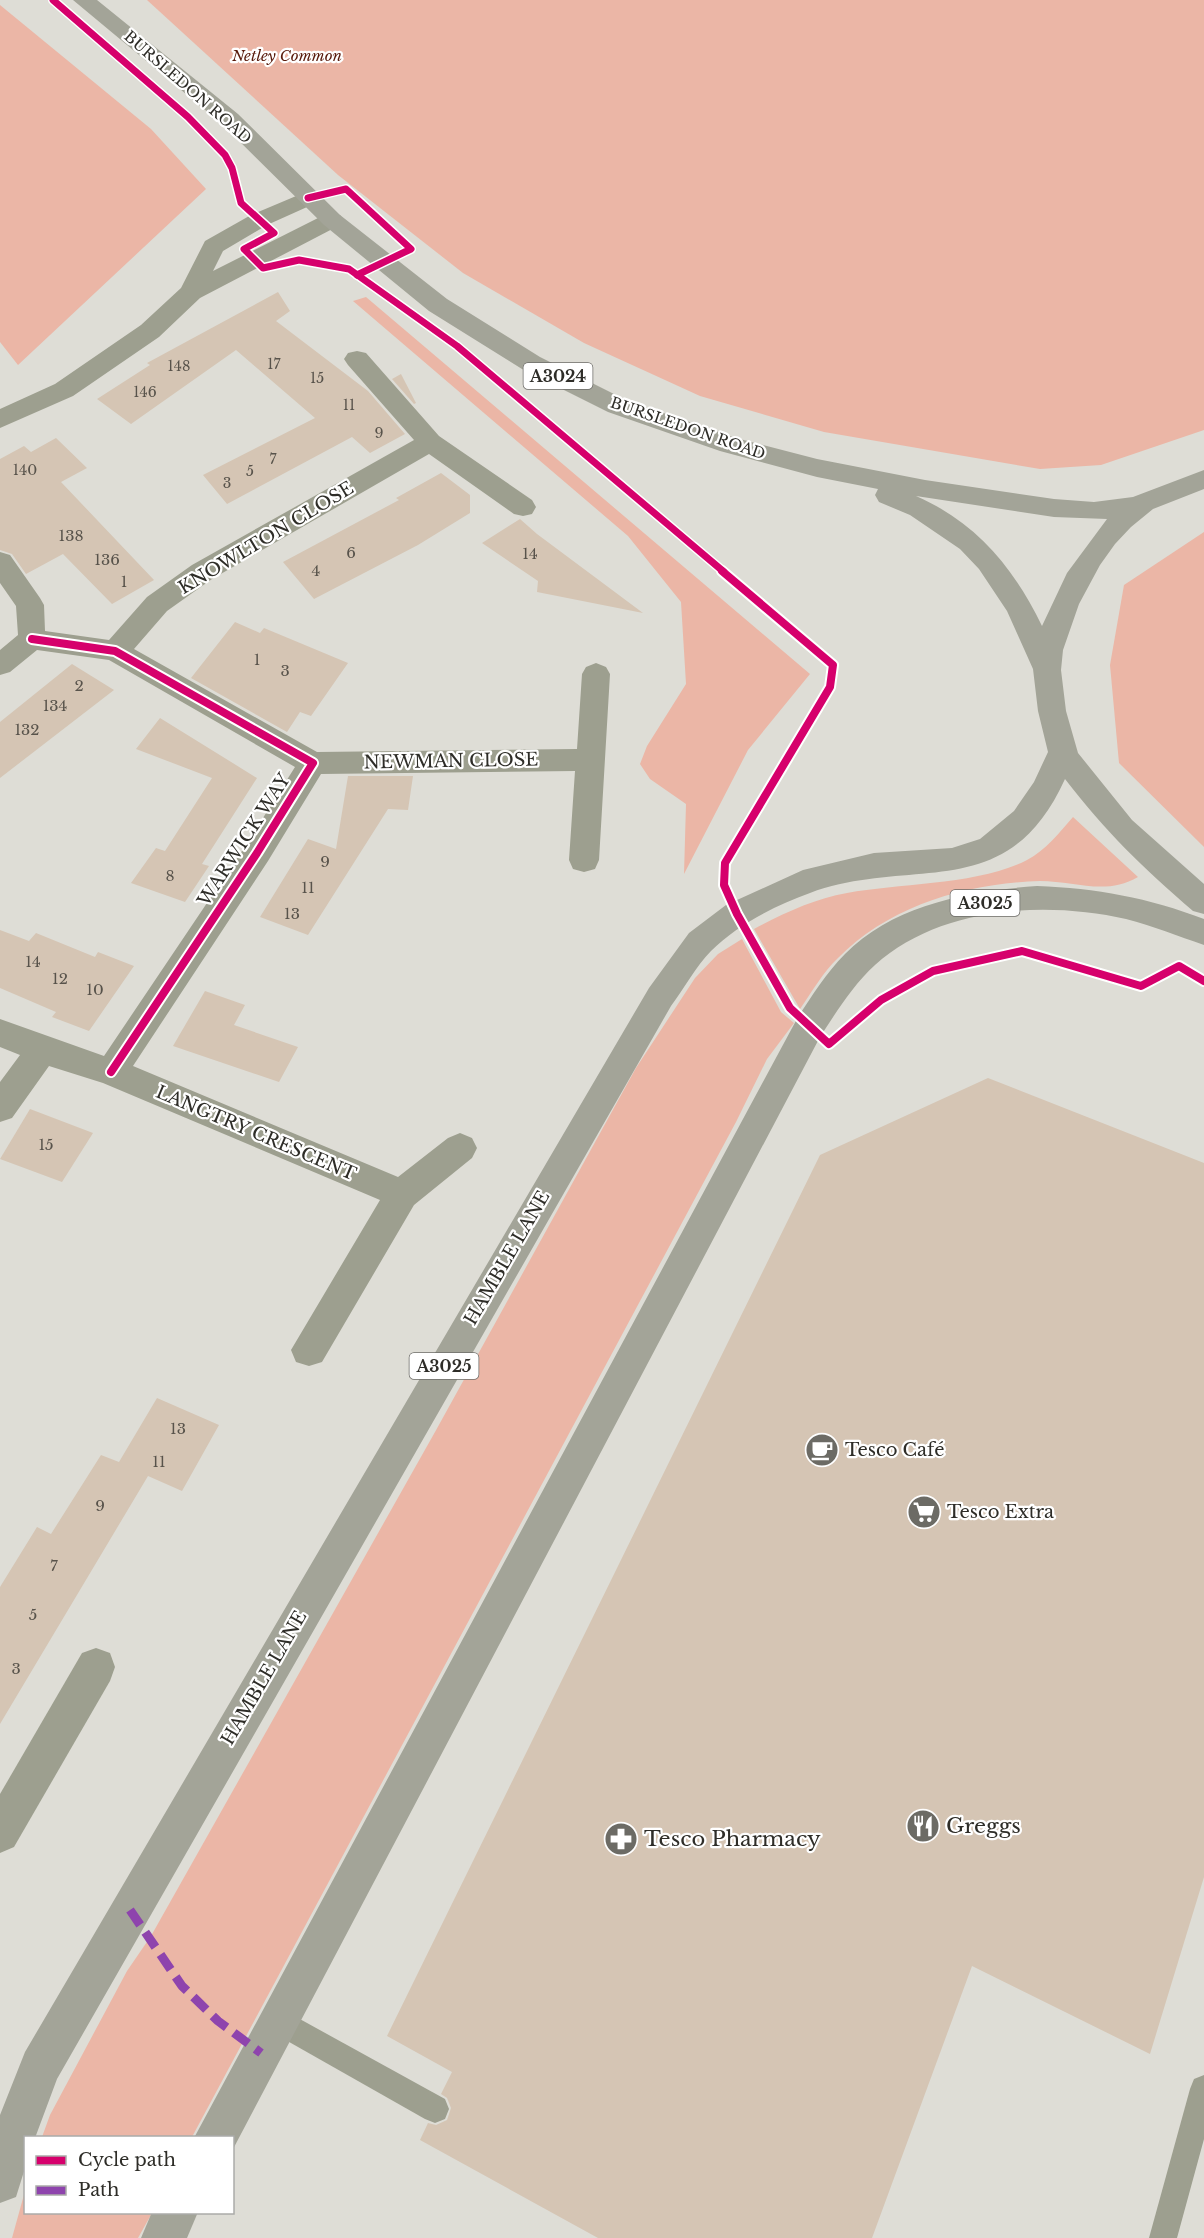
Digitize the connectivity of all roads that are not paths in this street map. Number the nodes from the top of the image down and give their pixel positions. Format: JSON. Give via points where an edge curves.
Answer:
{"nodes":[{"id":1,"x":84,"y":0,"type":"edge"},
{"id":2,"x":308,"y":198,"type":"junction"},
{"id":3,"x":332,"y":220,"type":"junction"},
{"id":4,"x":191,"y":292,"type":"junction"},
{"id":5,"x":357,"y":359,"type":"dead end"},
{"id":6,"x":0,"y":419,"type":"edge"},
{"id":7,"x":430,"y":442,"type":"junction"},
{"id":8,"x":817,"y":468,"type":"junction"},
{"id":9,"x":1204,"y":479,"type":"edge"},
{"id":10,"x":1137,"y":506,"type":"junction"},
{"id":11,"x":523,"y":507,"type":"dead end"},
{"id":12,"x":0,"y":562,"type":"edge"},
{"id":13,"x":32,"y":639,"type":"junction"},
{"id":14,"x":115,"y":651,"type":"junction"},
{"id":15,"x":0,"y":665,"type":"edge"},
{"id":16,"x":1047,"y":670,"type":"junction"},
{"id":17,"x":596,"y":674,"type":"dead end"},
{"id":18,"x":1063,"y":751,"type":"junction"},
{"id":19,"x":590,"y":760,"type":"junction"},
{"id":20,"x":312,"y":763,"type":"junction"},
{"id":21,"x":584,"y":861,"type":"dead end"},
{"id":22,"x":1204,"y":902,"type":"edge"},
{"id":23,"x":1204,"y":932,"type":"edge"},
{"id":24,"x":0,"y":1033,"type":"edge"},
{"id":25,"x":42,"y":1050,"type":"junction"},
{"id":26,"x":111,"y":1072,"type":"junction"},
{"id":27,"x":0,"y":1108,"type":"edge"},
{"id":28,"x":460,"y":1148,"type":"dead end"},
{"id":29,"x":402,"y":1194,"type":"junction"},
{"id":30,"x":309,"y":1350,"type":"dead end"},
{"id":31,"x":96,"y":1667,"type":"dead end"},
{"id":32,"x":6,"y":1810,"type":"edge"},
{"id":33,"x":278,"y":2020,"type":"junction"},
{"id":34,"x":1204,"y":2089,"type":"edge"},
{"id":35,"x":435,"y":2109,"type":"dead end"},
{"id":36,"x":217,"y":2136,"type":"edge"},
{"id":37,"x":0,"y":2181,"type":"edge"},
{"id":38,"x":175,"y":2214,"type":"edge"},
{"id":39,"x":163,"y":2238,"type":"edge"},
{"id":40,"x":1163,"y":2238,"type":"edge"}],
"edges":[{"from":1,"to":2,"type":"main road","name":"BURSLEDON ROAD","number":"A3024","via":[[230,119]]},
{"from":2,"to":3,"type":"main road","name":"BURSLEDON ROAD","number":"A3024"},
{"from":2,"to":4,"type":"street","via":[[213,246]]},
{"from":3,"to":4,"type":"street"},
{"from":3,"to":8,"type":"main road","name":"BURSLEDON ROAD","number":"A3024","via":[[438,305],[531,363],[617,406],[729,445]]},
{"from":4,"to":6,"type":"street","via":[[150,331],[108,362],[64,390]]},
{"from":5,"to":7,"type":"street"},
{"from":7,"to":11,"type":"street"},
{"from":7,"to":14,"type":"street","name":"KNOWLTON CLOSE","via":[[202,572],[157,604]]},
{"from":8,"to":10,"type":"main road","name":"BURSLEDON ROAD","number":"A3024","via":[[1054,508],[1094,511]]},
{"from":8,"to":16,"type":"main road","name":"BURSLEDON ROAD","number":"A3024","via":[[918,506],[962,534],[999,572],[1027,618]]},
{"from":9,"to":10,"type":"main road"},
{"from":10,"to":16,"type":"main road","via":[[1083,569],[1053,635]]},
{"from":12,"to":13,"type":"street","via":[[30,605]]},
{"from":13,"to":14,"type":"street","name":"WARWICK WAY"},
{"from":13,"to":15,"type":"street"},
{"from":14,"to":20,"type":"street","name":"WARWICK WAY"},
{"from":16,"to":18,"type":"main road"},
{"from":17,"to":19,"type":"street"},
{"from":18,"to":22,"type":"main road","via":[[1112,819]]},
{"from":18,"to":37,"type":"main road","name":"HAMBLE LANE","number":"A3025","via":[[1046,788],[1025,819],[991,847],[952,860],[874,865],[803,882],[737,914],[700,942],[660,997],[606,1089],[40,2067],[4,2158]]},
{"from":19,"to":20,"type":"street","name":"NEWMAN CLOSE"},
{"from":19,"to":21,"type":"street"},
{"from":20,"to":26,"type":"street","name":"WARWICK WAY"},
{"from":23,"to":33,"type":"main road","number":"A3025","via":[[1169,916],[1091,899],[974,904],[927,918],[885,940],[840,980],[809,1027]]},
{"from":24,"to":25,"type":"street"},
{"from":25,"to":26,"type":"street"},
{"from":25,"to":27,"type":"street"},
{"from":26,"to":29,"type":"street","name":"LANGTRY CRESCENT"},
{"from":28,"to":29,"type":"street"},
{"from":29,"to":30,"type":"street"},
{"from":31,"to":32,"type":"street"},
{"from":33,"to":35,"type":"lane"},
{"from":33,"to":36,"type":"main road","number":"A3025"},
{"from":34,"to":40,"type":"lane"},
{"from":38,"to":39,"type":"main road"}]}
